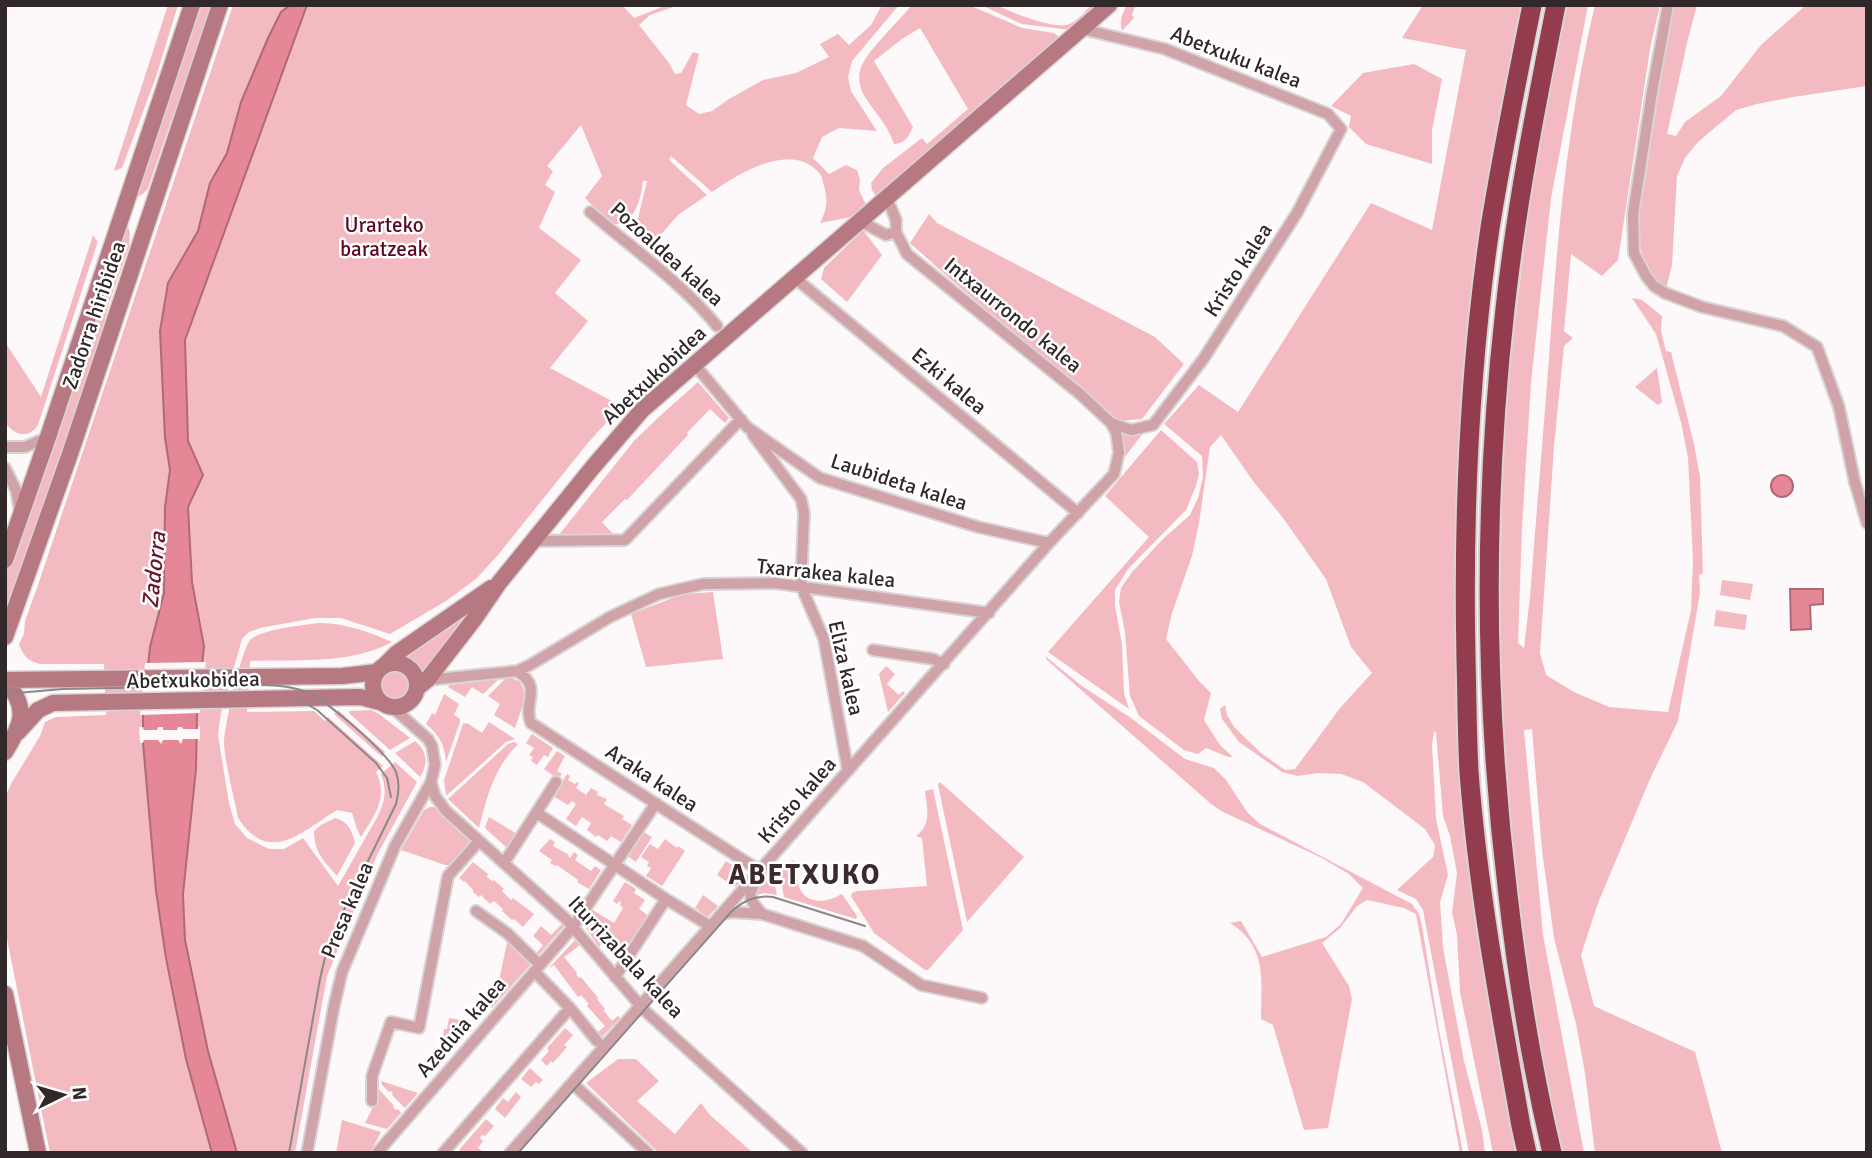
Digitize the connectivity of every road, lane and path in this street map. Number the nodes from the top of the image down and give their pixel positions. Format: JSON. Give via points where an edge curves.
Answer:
{"nodes":[{"id":1,"x":192,"y":5,"type":"edge"},
{"id":2,"x":220,"y":5,"type":"edge"},
{"id":3,"x":1109,"y":5,"type":"edge"},
{"id":4,"x":1532,"y":5,"type":"edge"},
{"id":5,"x":1556,"y":5,"type":"edge"},
{"id":6,"x":1668,"y":5,"type":"edge"},
{"id":7,"x":1082,"y":29,"type":"junction"},
{"id":8,"x":1341,"y":129,"type":"joint"},
{"id":9,"x":887,"y":198,"type":"junction"},
{"id":10,"x":590,"y":212,"type":"dead end"},
{"id":11,"x":860,"y":221,"type":"junction"},
{"id":12,"x":896,"y":232,"type":"junction"},
{"id":13,"x":795,"y":278,"type":"junction"},
{"id":14,"x":717,"y":326,"type":"dead end"},
{"id":15,"x":695,"y":365,"type":"junction"},
{"id":16,"x":744,"y":423,"type":"junction"},
{"id":17,"x":1111,"y":423,"type":"junction"},
{"id":18,"x":48,"y":437,"type":"junction"},
{"id":19,"x":5,"y":447,"type":"edge"},
{"id":20,"x":5,"y":468,"type":"edge"},
{"id":21,"x":1078,"y":513,"type":"junction"},
{"id":22,"x":21,"y":519,"type":"junction"},
{"id":23,"x":1867,"y":523,"type":"edge"},
{"id":24,"x":534,"y":541,"type":"junction"},
{"id":25,"x":1049,"y":543,"type":"junction"},
{"id":26,"x":5,"y":560,"type":"edge"},
{"id":27,"x":499,"y":583,"type":"junction"},
{"id":28,"x":801,"y":586,"type":"junction"},
{"id":29,"x":989,"y":613,"type":"junction"},
{"id":30,"x":5,"y":637,"type":"edge"},
{"id":31,"x":873,"y":650,"type":"dead end"},
{"id":32,"x":943,"y":664,"type":"junction"},
{"id":33,"x":381,"y":669,"type":"junction"},
{"id":34,"x":517,"y":671,"type":"junction"},
{"id":35,"x":5,"y":681,"type":"edge"},
{"id":36,"x":422,"y":684,"type":"junction"},
{"id":37,"x":386,"y":705,"type":"junction"},
{"id":38,"x":18,"y":732,"type":"junction"},
{"id":39,"x":5,"y":752,"type":"edge"},
{"id":40,"x":848,"y":771,"type":"junction"},
{"id":41,"x":432,"y":782,"type":"junction"},
{"id":42,"x":556,"y":782,"type":"dead end"},
{"id":43,"x":656,"y":803,"type":"junction"},
{"id":44,"x":537,"y":813,"type":"junction"},
{"id":45,"x":479,"y":841,"type":"junction"},
{"id":46,"x":504,"y":863,"type":"junction"},
{"id":47,"x":614,"y":864,"type":"junction"},
{"id":48,"x":760,"y":871,"type":"junction"},
{"id":49,"x":666,"y":899,"type":"junction"},
{"id":50,"x":477,"y":911,"type":"dead end"},
{"id":51,"x":762,"y":914,"type":"junction"},
{"id":52,"x":719,"y":916,"type":"junction"},
{"id":53,"x":710,"y":926,"type":"junction"},
{"id":54,"x":573,"y":927,"type":"junction"},
{"id":55,"x":538,"y":969,"type":"junction"},
{"id":56,"x":615,"y":976,"type":"junction"},
{"id":57,"x":5,"y":994,"type":"edge"},
{"id":58,"x":982,"y":998,"type":"dead end"},
{"id":59,"x":640,"y":1006,"type":"junction"},
{"id":60,"x":570,"y":1008,"type":"junction"},
{"id":61,"x":597,"y":1041,"type":"dead end"},
{"id":62,"x":572,"y":1083,"type":"junction"},
{"id":63,"x":372,"y":1101,"type":"dead end"},
{"id":64,"x":38,"y":1153,"type":"edge"},
{"id":65,"x":307,"y":1153,"type":"edge"},
{"id":66,"x":377,"y":1153,"type":"edge"},
{"id":67,"x":443,"y":1153,"type":"edge"},
{"id":68,"x":510,"y":1153,"type":"edge"},
{"id":69,"x":648,"y":1153,"type":"edge"},
{"id":70,"x":802,"y":1153,"type":"edge"},
{"id":71,"x":1527,"y":1153,"type":"edge"},
{"id":72,"x":1552,"y":1153,"type":"edge"}],
"edges":[{"from":1,"to":18,"type":"street","name":"Zadorra hiribidea"},
{"from":2,"to":30,"type":"street","name":"Zadorra hiribidea"},
{"from":3,"to":7,"type":"street","name":"Abetxukobidea"},
{"from":4,"to":71,"type":"highway","via":[[1504,145],[1480,312],[1465,557],[1469,772],[1490,947]]},
{"from":5,"to":72,"type":"highway","via":[[1529,141],[1505,307],[1489,579],[1494,769],[1504,861],[1528,1037]]},
{"from":6,"to":23,"type":"street","via":[[1633,214],[1634,253],[1646,276],[1665,292],[1702,307],[1783,326],[1817,347],[1839,407]]},
{"from":7,"to":8,"type":"street","name":"Abetxuku kalea","via":[[1165,49],[1328,114]]},
{"from":7,"to":9,"type":"street","name":"Abetxukobidea"},
{"from":8,"to":17,"type":"street","name":"Kristo kalea","via":[[1297,213],[1204,358],[1153,425],[1131,430]]},
{"from":9,"to":11,"type":"street","name":"Abetxukobidea"},
{"from":9,"to":12,"type":"street","name":"Intxaurrondo kalea"},
{"from":10,"to":14,"type":"street","name":"Pozoaldea kalea"},
{"from":11,"to":12,"type":"street","via":[[886,235]]},
{"from":11,"to":13,"type":"street","name":"Abetxukobidea"},
{"from":12,"to":17,"type":"street","name":"Intxaurrondo kalea","via":[[906,254]]},
{"from":13,"to":15,"type":"street","name":"Abetxukobidea"},
{"from":13,"to":21,"type":"street","name":"Ezki kalea"},
{"from":15,"to":16,"type":"street","name":"Laubideta kalea"},
{"from":15,"to":24,"type":"street","name":"Abetxukobidea","via":[[620,434]]},
{"from":16,"to":24,"type":"street","via":[[625,540]]},
{"from":16,"to":25,"type":"street","name":"Laubideta kalea","via":[[820,478],[978,527]]},
{"from":16,"to":28,"type":"street","name":"Eliza kalea","via":[[800,499],[804,513]]},
{"from":17,"to":21,"type":"street","name":"Kristo kalea","via":[[1119,452],[1114,474]]},
{"from":18,"to":19,"type":"street","via":[[25,447]]},
{"from":18,"to":22,"type":"street","name":"Zadorra hiribidea"},
{"from":20,"to":22,"type":"street","via":[[16,490]]},
{"from":21,"to":25,"type":"street","name":"Kristo kalea"},
{"from":22,"to":26,"type":"street","name":"Zadorra hiribidea"},
{"from":24,"to":27,"type":"street","name":"Abetxukobidea"},
{"from":25,"to":29,"type":"street","name":"Kristo kalea"},
{"from":27,"to":33,"type":"street","name":"Abetxukobidea","via":[[397,653]]},
{"from":27,"to":36,"type":"street","name":"Abetxukobidea"},
{"from":28,"to":29,"type":"street","name":"Txarrakea kalea"},
{"from":28,"to":34,"type":"street","name":"Txarrakea kalea","via":[[703,584],[659,594]]},
{"from":28,"to":40,"type":"street","name":"Eliza kalea","via":[[824,639]]},
{"from":29,"to":32,"type":"street","name":"Kristo kalea"},
{"from":31,"to":32,"type":"street"},
{"from":32,"to":40,"type":"street","name":"Kristo kalea"},
{"from":33,"to":35,"type":"street","name":"Abetxukobidea","via":[[343,676]]},
{"from":33,"to":36,"type":"street","via":[[395,663],[408,667]]},
{"from":33,"to":37,"type":"street","via":[[373,688]]},
{"from":34,"to":36,"type":"street","name":"Txarrakea kalea"},
{"from":34,"to":43,"type":"street","name":"Araka kalea","via":[[530,685],[531,723]]},
{"from":35,"to":38,"type":"street","via":[[19,698]]},
{"from":36,"to":37,"type":"street","via":[[410,702],[400,707]]},
{"from":37,"to":38,"type":"street","name":"Abetxukobidea","via":[[360,697],[62,703],[45,706]]},
{"from":37,"to":41,"type":"street","name":"Presa kalea","via":[[432,746]]},
{"from":38,"to":39,"type":"street"},
{"from":40,"to":48,"type":"street","name":"Kristo kalea"},
{"from":41,"to":45,"type":"street","name":"Iturrizabala kalea","via":[[446,811]]},
{"from":41,"to":65,"type":"street","name":"Presa kalea","via":[[395,846],[342,972]]},
{"from":42,"to":44,"type":"street"},
{"from":43,"to":47,"type":"street","name":"Azeduia kalea"},
{"from":43,"to":48,"type":"street","name":"Araka kalea"},
{"from":44,"to":46,"type":"street"},
{"from":44,"to":47,"type":"street"},
{"from":45,"to":46,"type":"street","name":"Iturrizabala kalea"},
{"from":45,"to":63,"type":"street","via":[[447,876],[419,1028],[391,1022],[372,1076]]},
{"from":46,"to":54,"type":"street","name":"Iturrizabala kalea"},
{"from":47,"to":49,"type":"street"},
{"from":47,"to":54,"type":"street","name":"Azeduia kalea"},
{"from":48,"to":51,"type":"street","via":[[750,894]]},
{"from":48,"to":52,"type":"street","name":"Kristo kalea"},
{"from":49,"to":53,"type":"street"},
{"from":49,"to":56,"type":"street"},
{"from":50,"to":55,"type":"street","via":[[507,933]]},
{"from":51,"to":52,"type":"street"},
{"from":51,"to":58,"type":"street","via":[[867,947],[921,985]]},
{"from":52,"to":53,"type":"street","name":"Kristo kalea"},
{"from":53,"to":59,"type":"street","name":"Kristo kalea"},
{"from":54,"to":55,"type":"street","name":"Azeduia kalea"},
{"from":54,"to":56,"type":"street","name":"Iturrizabala kalea"},
{"from":55,"to":60,"type":"street"},
{"from":55,"to":66,"type":"street","name":"Azeduia kalea"},
{"from":56,"to":59,"type":"street","name":"Iturrizabala kalea"},
{"from":57,"to":64,"type":"street"},
{"from":59,"to":62,"type":"street","name":"Kristo kalea"},
{"from":59,"to":70,"type":"street","name":"Iturrizabala kalea"},
{"from":60,"to":61,"type":"street"},
{"from":60,"to":67,"type":"street"},
{"from":62,"to":68,"type":"street","name":"Kristo kalea"},
{"from":62,"to":69,"type":"street"}]}
